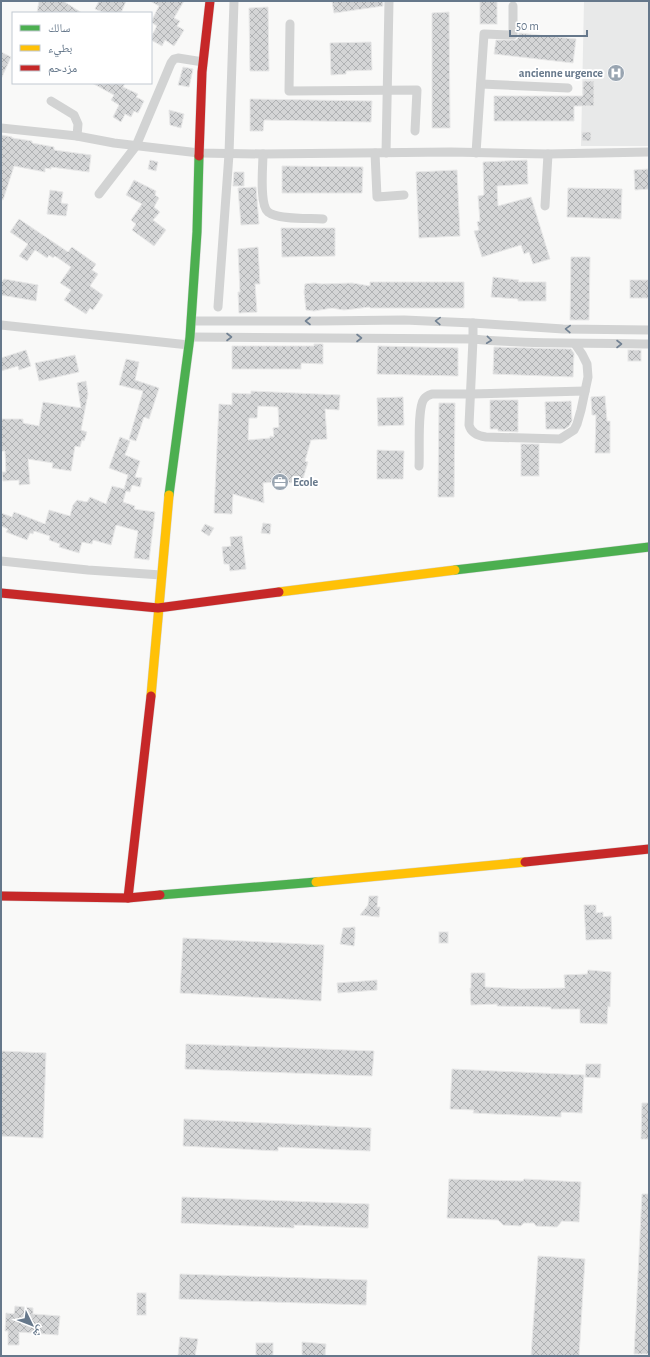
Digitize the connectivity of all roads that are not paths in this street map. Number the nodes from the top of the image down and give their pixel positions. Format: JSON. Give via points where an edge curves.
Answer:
{"nodes":[{"id":1,"x":210,"y":1,"type":"edge"},
{"id":2,"x":234,"y":1,"type":"edge"},
{"id":3,"x":389,"y":1,"type":"edge"},
{"id":4,"x":513,"y":6,"type":"dead end"},
{"id":5,"x":290,"y":24,"type":"dead end"},
{"id":6,"x":203,"y":62,"type":"junction"},
{"id":7,"x":481,"y":84,"type":"junction"},
{"id":8,"x":568,"y":88,"type":"dead end"},
{"id":9,"x":387,"y":90,"type":"junction"},
{"id":10,"x":51,"y":101,"type":"dead end"},
{"id":11,"x":1,"y":128,"type":"edge"},
{"id":12,"x":415,"y":131,"type":"dead end"},
{"id":13,"x":77,"y":136,"type":"junction"},
{"id":14,"x":136,"y":146,"type":"junction"},
{"id":15,"x":649,"y":152,"type":"edge"},
{"id":16,"x":199,"y":153,"type":"junction"},
{"id":17,"x":375,"y":153,"type":"junction"},
{"id":18,"x":386,"y":153,"type":"junction"},
{"id":19,"x":476,"y":153,"type":"junction"},
{"id":20,"x":229,"y":154,"type":"junction"},
{"id":21,"x":263,"y":154,"type":"junction"},
{"id":22,"x":548,"y":154,"type":"junction"},
{"id":23,"x":99,"y":194,"type":"dead end"},
{"id":24,"x":404,"y":195,"type":"dead end"},
{"id":25,"x":545,"y":206,"type":"dead end"},
{"id":26,"x":323,"y":219,"type":"dead end"},
{"id":27,"x":218,"y":307,"type":"dead end"},
{"id":28,"x":191,"y":321,"type":"junction"},
{"id":29,"x":472,"y":323,"type":"junction"},
{"id":30,"x":1,"y":325,"type":"edge"},
{"id":31,"x":552,"y":327,"type":"junction"},
{"id":32,"x":649,"y":330,"type":"edge"},
{"id":33,"x":473,"y":339,"type":"junction"},
{"id":34,"x":190,"y":341,"type":"junction"},
{"id":35,"x":550,"y":344,"type":"junction"},
{"id":36,"x":575,"y":344,"type":"junction"},
{"id":37,"x":649,"y":344,"type":"edge"},
{"id":38,"x":585,"y":391,"type":"junction"},
{"id":39,"x":471,"y":394,"type":"junction"},
{"id":40,"x":419,"y":466,"type":"dead end"},
{"id":41,"x":649,"y":547,"type":"edge"},
{"id":42,"x":1,"y":561,"type":"edge"},
{"id":43,"x":161,"y":575,"type":"junction"},
{"id":44,"x":1,"y":592,"type":"edge"},
{"id":45,"x":158,"y":608,"type":"junction"},
{"id":46,"x":649,"y":849,"type":"edge"},
{"id":47,"x":1,"y":896,"type":"edge"},
{"id":48,"x":128,"y":898,"type":"junction"}],
"edges":[{"from":1,"to":6,"type":"street"},
{"from":2,"to":20,"type":"street"},
{"from":3,"to":9,"type":"street"},
{"from":4,"to":7,"type":"street","via":[[513,35],[484,34]]},
{"from":5,"to":9,"type":"street","via":[[289,91]]},
{"from":6,"to":14,"type":"street","via":[[174,59]]},
{"from":6,"to":16,"type":"street"},
{"from":7,"to":8,"type":"street"},
{"from":7,"to":19,"type":"street"},
{"from":9,"to":12,"type":"street","via":[[417,90]]},
{"from":9,"to":18,"type":"street"},
{"from":10,"to":13,"type":"street","via":[[74,115],[78,124]]},
{"from":11,"to":13,"type":"street"},
{"from":13,"to":14,"type":"street"},
{"from":14,"to":16,"type":"street"},
{"from":14,"to":23,"type":"street"},
{"from":15,"to":22,"type":"street"},
{"from":16,"to":20,"type":"street"},
{"from":16,"to":28,"type":"street"},
{"from":17,"to":18,"type":"street"},
{"from":17,"to":21,"type":"street"},
{"from":17,"to":24,"type":"street","via":[[377,197]]},
{"from":18,"to":19,"type":"street"},
{"from":19,"to":22,"type":"street"},
{"from":20,"to":21,"type":"street"},
{"from":20,"to":27,"type":"street"},
{"from":21,"to":26,"type":"street","via":[[263,194],[268,212],[284,217]]},
{"from":22,"to":25,"type":"street"},
{"from":29,"to":28,"type":"street","one_way":true,"via":[[404,320]]},
{"from":28,"to":34,"type":"street"},
{"from":29,"to":31,"type":"street"},
{"from":29,"to":33,"type":"street"},
{"from":30,"to":34,"type":"street"},
{"from":32,"to":31,"type":"street","one_way":true},
{"from":31,"to":35,"type":"street"},
{"from":34,"to":33,"type":"street","one_way":true},
{"from":33,"to":35,"type":"street","one_way":true},
{"from":33,"to":39,"type":"street"},
{"from":34,"to":43,"type":"street","via":[[168,500]]},
{"from":35,"to":36,"type":"street"},
{"from":36,"to":37,"type":"street","one_way":true},
{"from":36,"to":38,"type":"street","via":[[586,364],[588,377]]},
{"from":38,"to":39,"type":"street"},
{"from":38,"to":39,"type":"street","via":[[574,430],[560,439],[479,436],[469,425]]},
{"from":39,"to":40,"type":"street","via":[[432,394],[424,398],[420,413]]},
{"from":41,"to":45,"type":"street"},
{"from":42,"to":43,"type":"street"},
{"from":43,"to":45,"type":"street"},
{"from":44,"to":45,"type":"street"},
{"from":45,"to":48,"type":"street"},
{"from":46,"to":48,"type":"street","via":[[394,875]]},
{"from":47,"to":48,"type":"street"}]}
